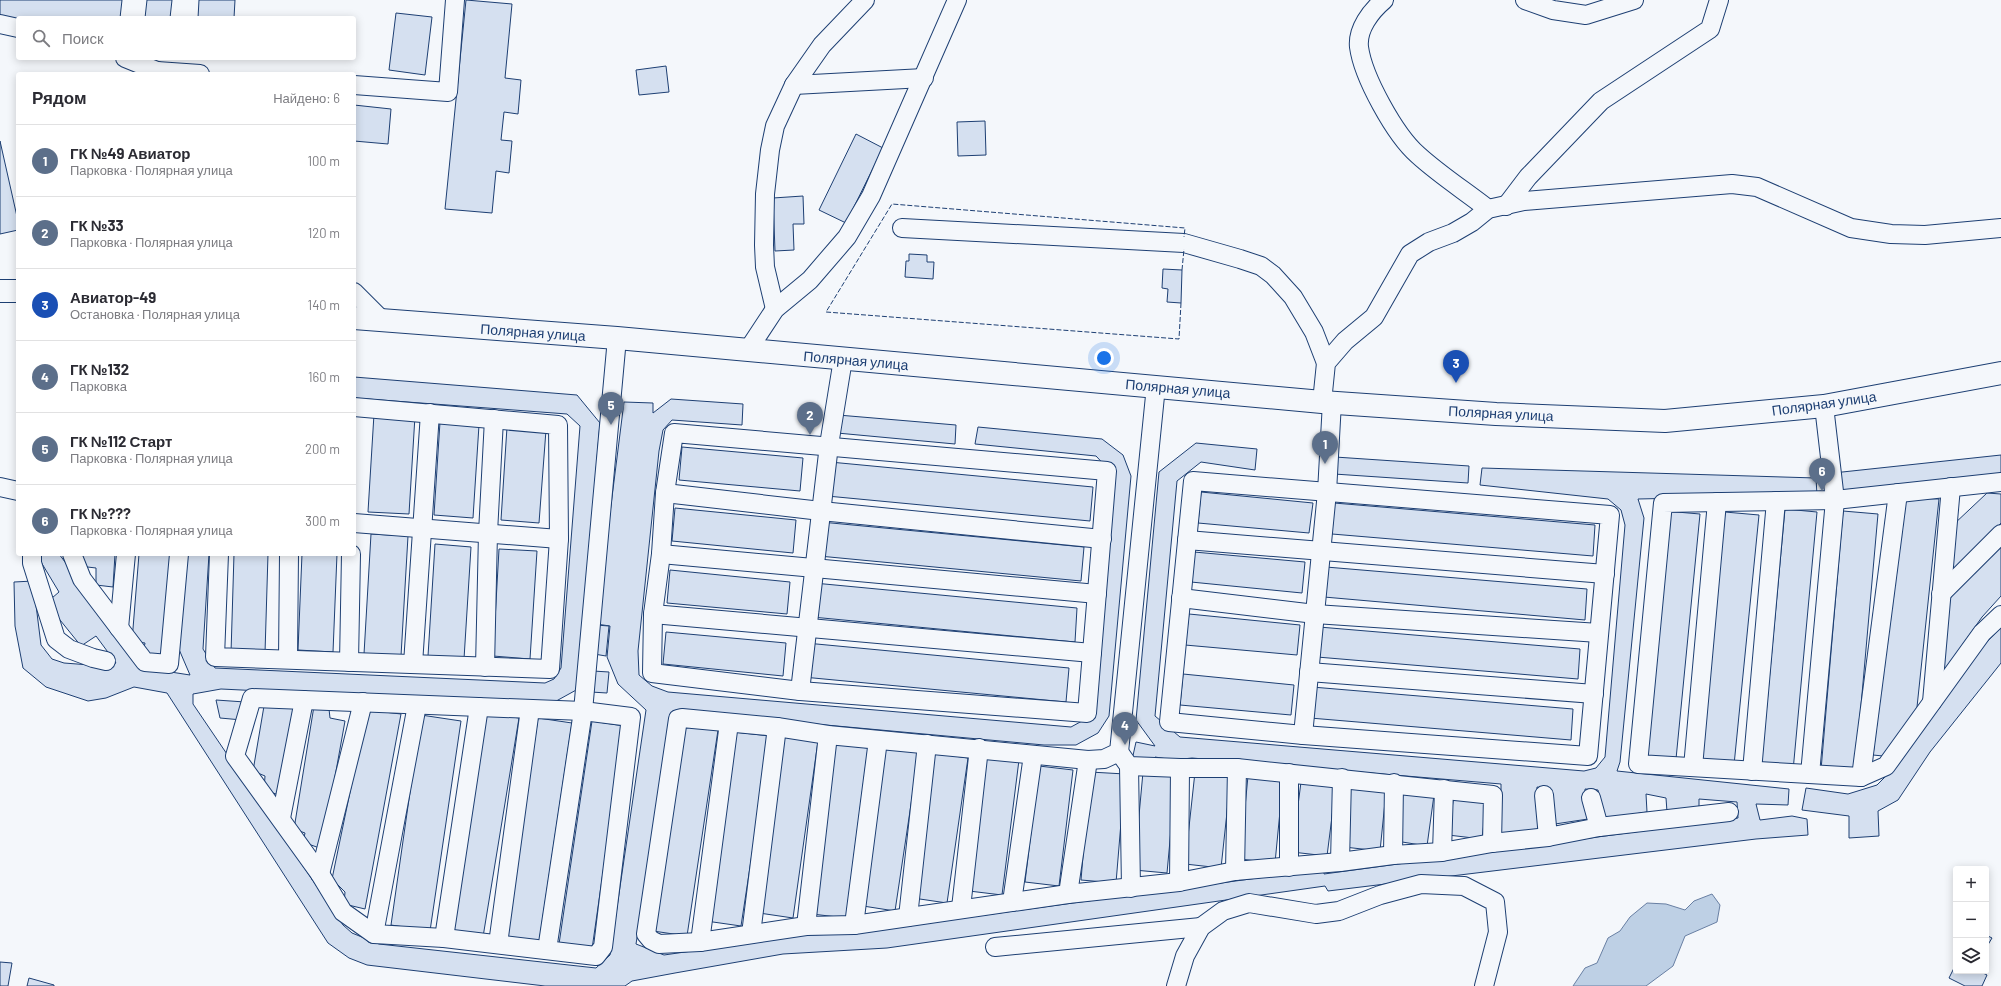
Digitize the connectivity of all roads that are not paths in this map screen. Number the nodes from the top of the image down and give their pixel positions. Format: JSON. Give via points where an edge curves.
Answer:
{"nodes":[{"id":1,"x":455,"y":0,"type":"edge"},
{"id":2,"x":866,"y":0,"type":"edge"},
{"id":3,"x":957,"y":0,"type":"edge"},
{"id":4,"x":1384,"y":0,"type":"edge"},
{"id":5,"x":1525,"y":0,"type":"edge"},
{"id":6,"x":1634,"y":0,"type":"edge"},
{"id":7,"x":1719,"y":0,"type":"edge"},
{"id":8,"x":0,"y":24,"type":"edge"},
{"id":9,"x":16,"y":28,"type":"edge"},
{"id":10,"x":130,"y":60,"type":"edge"},
{"id":11,"x":157,"y":72,"type":"edge"},
{"id":12,"x":924,"y":78,"type":"junction"},
{"id":13,"x":356,"y":85,"type":"edge"},
{"id":14,"x":794,"y":85,"type":"junction"},
{"id":15,"x":1506,"y":206,"type":"junction"},
{"id":16,"x":1488,"y":209,"type":"junction"},
{"id":17,"x":902,"y":228,"type":"dead end"},
{"id":18,"x":2001,"y":228,"type":"edge"},
{"id":19,"x":0,"y":291,"type":"edge"},
{"id":20,"x":16,"y":291,"type":"edge"},
{"id":21,"x":356,"y":294,"type":"edge"},
{"id":22,"x":775,"y":309,"type":"junction"},
{"id":23,"x":356,"y":318,"type":"edge"},
{"id":24,"x":382,"y":320,"type":"junction"},
{"id":25,"x":617,"y":338,"type":"junction"},
{"id":26,"x":748,"y":350,"type":"junction"},
{"id":27,"x":843,"y":359,"type":"junction"},
{"id":28,"x":1326,"y":363,"type":"junction"},
{"id":29,"x":2001,"y":374,"type":"edge"},
{"id":30,"x":1156,"y":386,"type":"junction"},
{"id":31,"x":1327,"y":402,"type":"junction"},
{"id":32,"x":1824,"y":406,"type":"junction"},
{"id":33,"x":356,"y":407,"type":"edge"},
{"id":34,"x":430,"y":413,"type":"junction"},
{"id":35,"x":494,"y":419,"type":"junction"},
{"id":36,"x":829,"y":445,"type":"junction"},
{"id":37,"x":2001,"y":482,"type":"edge"},
{"id":38,"x":0,"y":487,"type":"edge"},
{"id":39,"x":1951,"y":487,"type":"junction"},
{"id":40,"x":16,"y":491,"type":"edge"},
{"id":41,"x":1328,"y":492,"type":"junction"},
{"id":42,"x":665,"y":493,"type":"junction"},
{"id":43,"x":1898,"y":493,"type":"junction"},
{"id":44,"x":1835,"y":500,"type":"junction"},
{"id":45,"x":1776,"y":501,"type":"junction"},
{"id":46,"x":1717,"y":502,"type":"junction"},
{"id":47,"x":821,"y":511,"type":"junction"},
{"id":48,"x":356,"y":523,"type":"edge"},
{"id":49,"x":421,"y":528,"type":"junction"},
{"id":50,"x":488,"y":533,"type":"junction"},
{"id":51,"x":2001,"y":534,"type":"edge"},
{"id":52,"x":559,"y":539,"type":"junction"},
{"id":53,"x":1102,"y":539,"type":"junction"},
{"id":54,"x":1187,"y":540,"type":"junction"},
{"id":55,"x":1321,"y":552,"type":"junction"},
{"id":56,"x":661,"y":554,"type":"junction"},
{"id":57,"x":32,"y":556,"type":"edge"},
{"id":58,"x":73,"y":556,"type":"edge"},
{"id":59,"x":126,"y":556,"type":"edge"},
{"id":60,"x":179,"y":556,"type":"edge"},
{"id":61,"x":219,"y":556,"type":"edge"},
{"id":62,"x":289,"y":556,"type":"edge"},
{"id":63,"x":351,"y":556,"type":"edge"},
{"id":64,"x":814,"y":568,"type":"junction"},
{"id":65,"x":1605,"y":574,"type":"junction"},
{"id":66,"x":1097,"y":594,"type":"junction"},
{"id":67,"x":1941,"y":594,"type":"junction"},
{"id":68,"x":1181,"y":598,"type":"junction"},
{"id":69,"x":653,"y":614,"type":"junction"},
{"id":70,"x":1315,"y":614,"type":"junction"},
{"id":71,"x":2001,"y":615,"type":"edge"},
{"id":72,"x":808,"y":627,"type":"junction"},
{"id":73,"x":119,"y":628,"type":"junction"},
{"id":74,"x":1599,"y":633,"type":"junction"},
{"id":75,"x":1092,"y":653,"type":"junction"},
{"id":76,"x":288,"y":659,"type":"junction"},
{"id":77,"x":106,"y":661,"type":"dead end"},
{"id":78,"x":349,"y":662,"type":"junction"},
{"id":79,"x":413,"y":664,"type":"junction"},
{"id":80,"x":485,"y":667,"type":"junction"},
{"id":81,"x":1309,"y":672,"type":"junction"},
{"id":82,"x":800,"y":691,"type":"junction"},
{"id":83,"x":1594,"y":694,"type":"junction"},
{"id":84,"x":304,"y":700,"type":"junction"},
{"id":85,"x":363,"y":702,"type":"junction"},
{"id":86,"x":1932,"y":702,"type":"junction"},
{"id":87,"x":416,"y":705,"type":"junction"},
{"id":88,"x":479,"y":707,"type":"junction"},
{"id":89,"x":530,"y":709,"type":"junction"},
{"id":90,"x":584,"y":711,"type":"junction"},
{"id":91,"x":729,"y":723,"type":"junction"},
{"id":92,"x":777,"y":727,"type":"junction"},
{"id":93,"x":828,"y":735,"type":"junction"},
{"id":94,"x":1303,"y":735,"type":"junction"},
{"id":95,"x":878,"y":740,"type":"junction"},
{"id":96,"x":927,"y":744,"type":"junction"},
{"id":97,"x":979,"y":748,"type":"junction"},
{"id":98,"x":1119,"y":752,"type":"junction"},
{"id":99,"x":1033,"y":755,"type":"junction"},
{"id":100,"x":1088,"y":760,"type":"junction"},
{"id":101,"x":1129,"y":766,"type":"junction"},
{"id":102,"x":1694,"y":767,"type":"junction"},
{"id":103,"x":1180,"y":768,"type":"junction"},
{"id":104,"x":1237,"y":768,"type":"junction"},
{"id":105,"x":1752,"y":771,"type":"junction"},
{"id":106,"x":1289,"y":772,"type":"junction"},
{"id":107,"x":1810,"y":774,"type":"junction"},
{"id":108,"x":1861,"y":777,"type":"junction"},
{"id":109,"x":1342,"y":778,"type":"junction"},
{"id":110,"x":1394,"y":783,"type":"junction"},
{"id":111,"x":1444,"y":789,"type":"junction"},
{"id":112,"x":1544,"y":795,"type":"dead end"},
{"id":113,"x":1592,"y":798,"type":"dead end"},
{"id":114,"x":1729,"y":812,"type":"dead end"},
{"id":115,"x":281,"y":818,"type":"junction"},
{"id":116,"x":1599,"y":827,"type":"junction"},
{"id":117,"x":1548,"y":837,"type":"junction"},
{"id":118,"x":1492,"y":843,"type":"junction"},
{"id":119,"x":1442,"y":852,"type":"junction"},
{"id":120,"x":1393,"y":855,"type":"junction"},
{"id":121,"x":1340,"y":862,"type":"junction"},
{"id":122,"x":1289,"y":867,"type":"junction"},
{"id":123,"x":1235,"y":871,"type":"junction"},
{"id":124,"x":320,"y":874,"type":"junction"},
{"id":125,"x":1179,"y":882,"type":"junction"},
{"id":126,"x":1132,"y":888,"type":"junction"},
{"id":127,"x":1068,"y":894,"type":"junction"},
{"id":128,"x":1012,"y":902,"type":"junction"},
{"id":129,"x":961,"y":908,"type":"junction"},
{"id":130,"x":908,"y":917,"type":"junction"},
{"id":131,"x":854,"y":925,"type":"junction"},
{"id":132,"x":806,"y":926,"type":"junction"},
{"id":133,"x":1201,"y":927,"type":"junction"},
{"id":134,"x":374,"y":934,"type":"junction"},
{"id":135,"x":751,"y":934,"type":"junction"},
{"id":136,"x":444,"y":938,"type":"junction"},
{"id":137,"x":700,"y":942,"type":"junction"},
{"id":138,"x":498,"y":944,"type":"junction"},
{"id":139,"x":995,"y":947,"type":"dead end"},
{"id":140,"x":547,"y":950,"type":"junction"},
{"id":141,"x":1176,"y":986,"type":"edge"},
{"id":142,"x":1484,"y":986,"type":"edge"}],
"edges":[{"from":1,"to":13,"type":"lane","via":[[448,92]]},
{"from":2,"to":14,"type":"lane","via":[[822,45]]},
{"from":3,"to":12,"type":"lane"},
{"from":4,"to":16,"type":"lane","via":[[1371,12],[1362,29],[1359,46],[1369,81],[1390,119],[1417,154]]},
{"from":5,"to":6,"type":"lane","via":[[1554,10],[1586,15]]},
{"from":7,"to":15,"type":"lane","via":[[1710,29],[1600,101],[1528,177]]},
{"from":8,"to":9,"type":"lane"},
{"from":10,"to":11,"type":"lane"},
{"from":12,"to":14,"type":"lane"},
{"from":12,"to":22,"type":"lane","via":[[872,196],[847,237],[810,280]]},
{"from":14,"to":22,"type":"lane","via":[[775,126],[765,194],[765,267]]},
{"from":15,"to":16,"type":"lane"},
{"from":15,"to":18,"type":"lane","via":[[1524,201],[1732,184],[1757,187],[1851,228],[1891,234],[1926,235]]},
{"from":16,"to":28,"type":"lane","via":[[1453,233],[1429,242],[1410,254],[1374,318],[1345,341]]},
{"from":17,"to":28,"type":"lane","via":[[1184,244],[1240,259],[1261,266],[1273,274],[1293,297],[1314,332]]},
{"from":19,"to":20,"type":"main road"},
{"from":21,"to":24,"type":"lane"},
{"from":22,"to":26,"type":"lane"},
{"from":23,"to":24,"type":"main road","name":"Полярная улица"},
{"from":24,"to":25,"type":"main road","name":"Полярная улица"},
{"from":25,"to":26,"type":"main road","name":"Полярная улица"},
{"from":25,"to":90,"type":"lane"},
{"from":26,"to":27,"type":"main road","name":"Полярная улица"},
{"from":27,"to":30,"type":"main road","name":"Полярная улица"},
{"from":27,"to":36,"type":"lane"},
{"from":28,"to":31,"type":"lane"},
{"from":29,"to":32,"type":"main road","name":"Полярная улица"},
{"from":30,"to":31,"type":"main road","name":"Полярная улица"},
{"from":30,"to":98,"type":"lane"},
{"from":31,"to":32,"type":"main road","name":"Полярная улица","via":[[1496,414],[1665,421]]},
{"from":31,"to":41,"type":"lane"},
{"from":32,"to":44,"type":"lane"},
{"from":33,"to":34,"type":"lane"},
{"from":34,"to":35,"type":"lane"},
{"from":34,"to":49,"type":"lane"},
{"from":35,"to":50,"type":"lane"},
{"from":35,"to":52,"type":"lane","via":[[558,424]]},
{"from":36,"to":42,"type":"lane","via":[[674,432]]},
{"from":36,"to":47,"type":"lane"},
{"from":36,"to":53,"type":"lane","via":[[1107,471]]},
{"from":37,"to":39,"type":"lane"},
{"from":38,"to":40,"type":"lane"},
{"from":39,"to":43,"type":"lane"},
{"from":39,"to":67,"type":"lane"},
{"from":41,"to":54,"type":"lane","via":[[1193,481]]},
{"from":41,"to":55,"type":"lane"},
{"from":41,"to":65,"type":"lane","via":[[1610,515]]},
{"from":42,"to":47,"type":"lane"},
{"from":42,"to":56,"type":"lane"},
{"from":43,"to":44,"type":"lane"},
{"from":43,"to":108,"type":"lane"},
{"from":44,"to":45,"type":"lane"},
{"from":44,"to":107,"type":"lane"},
{"from":45,"to":46,"type":"lane"},
{"from":45,"to":105,"type":"lane"},
{"from":46,"to":102,"type":"lane"},
{"from":46,"to":102,"type":"lane","via":[[1663,503],[1638,764]]},
{"from":47,"to":53,"type":"lane"},
{"from":47,"to":64,"type":"lane"},
{"from":48,"to":49,"type":"lane"},
{"from":49,"to":50,"type":"lane"},
{"from":49,"to":79,"type":"lane"},
{"from":50,"to":52,"type":"lane"},
{"from":50,"to":80,"type":"lane"},
{"from":51,"to":67,"type":"lane"},
{"from":52,"to":80,"type":"lane","via":[[550,669]]},
{"from":53,"to":66,"type":"lane"},
{"from":54,"to":55,"type":"lane"},
{"from":54,"to":68,"type":"lane"},
{"from":55,"to":65,"type":"lane"},
{"from":55,"to":70,"type":"lane"},
{"from":56,"to":64,"type":"lane"},
{"from":56,"to":69,"type":"lane"},
{"from":57,"to":77,"type":"lane","via":[[56,639],[69,649]]},
{"from":58,"to":73,"type":"lane","via":[[82,579]]},
{"from":59,"to":73,"type":"lane"},
{"from":60,"to":73,"type":"lane","via":[[169,664],[145,662]]},
{"from":61,"to":76,"type":"lane","via":[[215,656]]},
{"from":62,"to":76,"type":"lane"},
{"from":63,"to":78,"type":"lane"},
{"from":64,"to":66,"type":"lane"},
{"from":64,"to":72,"type":"lane"},
{"from":65,"to":74,"type":"lane"},
{"from":66,"to":75,"type":"lane"},
{"from":67,"to":86,"type":"lane"},
{"from":68,"to":70,"type":"lane"},
{"from":68,"to":94,"type":"lane","via":[[1169,722]]},
{"from":69,"to":72,"type":"lane"},
{"from":69,"to":82,"type":"lane","via":[[652,673]]},
{"from":70,"to":74,"type":"lane"},
{"from":70,"to":81,"type":"lane"},
{"from":71,"to":86,"type":"lane","via":[[1982,633]]},
{"from":72,"to":75,"type":"lane"},
{"from":72,"to":82,"type":"lane"},
{"from":74,"to":83,"type":"lane"},
{"from":75,"to":82,"type":"lane","via":[[1088,713]]},
{"from":76,"to":78,"type":"lane"},
{"from":78,"to":79,"type":"lane"},
{"from":79,"to":80,"type":"lane"},
{"from":81,"to":83,"type":"lane"},
{"from":81,"to":94,"type":"lane"},
{"from":83,"to":94,"type":"lane","via":[[1588,756]]},
{"from":84,"to":85,"type":"lane"},
{"from":84,"to":115,"type":"lane"},
{"from":84,"to":115,"type":"lane","via":[[252,698],[235,756]]},
{"from":85,"to":87,"type":"lane"},
{"from":85,"to":124,"type":"lane"},
{"from":86,"to":108,"type":"lane","via":[[1886,766]]},
{"from":87,"to":88,"type":"lane"},
{"from":87,"to":134,"type":"lane"},
{"from":88,"to":89,"type":"lane"},
{"from":88,"to":136,"type":"lane"},
{"from":89,"to":90,"type":"lane"},
{"from":89,"to":138,"type":"lane"},
{"from":90,"to":140,"type":"lane"},
{"from":90,"to":140,"type":"lane","via":[[631,717],[603,947],[596,956]]},
{"from":91,"to":92,"type":"lane"},
{"from":91,"to":137,"type":"lane"},
{"from":91,"to":137,"type":"lane","via":[[678,719],[646,934],[650,940],[659,944]]},
{"from":92,"to":93,"type":"lane"},
{"from":92,"to":135,"type":"lane"},
{"from":93,"to":95,"type":"lane"},
{"from":93,"to":132,"type":"lane"},
{"from":95,"to":96,"type":"lane"},
{"from":95,"to":131,"type":"lane"},
{"from":96,"to":97,"type":"lane"},
{"from":96,"to":130,"type":"lane"},
{"from":97,"to":99,"type":"lane"},
{"from":97,"to":129,"type":"lane"},
{"from":98,"to":100,"type":"lane","via":[[1104,759]]},
{"from":98,"to":101,"type":"lane"},
{"from":99,"to":100,"type":"lane"},
{"from":99,"to":128,"type":"lane"},
{"from":100,"to":127,"type":"lane"},
{"from":101,"to":103,"type":"lane"},
{"from":101,"to":126,"type":"lane"},
{"from":102,"to":105,"type":"lane"},
{"from":103,"to":104,"type":"lane"},
{"from":103,"to":125,"type":"lane"},
{"from":104,"to":106,"type":"lane"},
{"from":104,"to":123,"type":"lane"},
{"from":105,"to":107,"type":"lane"},
{"from":106,"to":109,"type":"lane"},
{"from":106,"to":122,"type":"lane"},
{"from":107,"to":108,"type":"lane"},
{"from":109,"to":110,"type":"lane"},
{"from":109,"to":121,"type":"lane"},
{"from":110,"to":111,"type":"lane"},
{"from":110,"to":120,"type":"lane"},
{"from":111,"to":118,"type":"lane","via":[[1493,795]]},
{"from":111,"to":119,"type":"lane"},
{"from":112,"to":117,"type":"lane"},
{"from":113,"to":116,"type":"lane"},
{"from":114,"to":116,"type":"lane"},
{"from":115,"to":124,"type":"lane"},
{"from":116,"to":117,"type":"lane"},
{"from":117,"to":118,"type":"lane"},
{"from":118,"to":119,"type":"lane"},
{"from":119,"to":120,"type":"lane"},
{"from":120,"to":121,"type":"lane"},
{"from":121,"to":122,"type":"lane"},
{"from":122,"to":123,"type":"lane"},
{"from":123,"to":125,"type":"lane"},
{"from":124,"to":134,"type":"lane","via":[[343,912]]},
{"from":125,"to":126,"type":"lane"},
{"from":126,"to":127,"type":"lane"},
{"from":127,"to":128,"type":"lane"},
{"from":128,"to":129,"type":"lane"},
{"from":129,"to":130,"type":"lane"},
{"from":130,"to":131,"type":"lane"},
{"from":131,"to":132,"type":"lane"},
{"from":132,"to":135,"type":"lane"},
{"from":133,"to":139,"type":"lane"},
{"from":133,"to":141,"type":"lane","via":[[1185,956]]},
{"from":133,"to":142,"type":"lane","via":[[1223,912],[1249,904],[1316,914],[1339,911],[1380,895],[1421,884],[1464,886],[1494,902],[1498,932]]},
{"from":134,"to":136,"type":"lane"},
{"from":135,"to":137,"type":"lane"},
{"from":136,"to":138,"type":"lane"},
{"from":138,"to":140,"type":"lane"}]}
